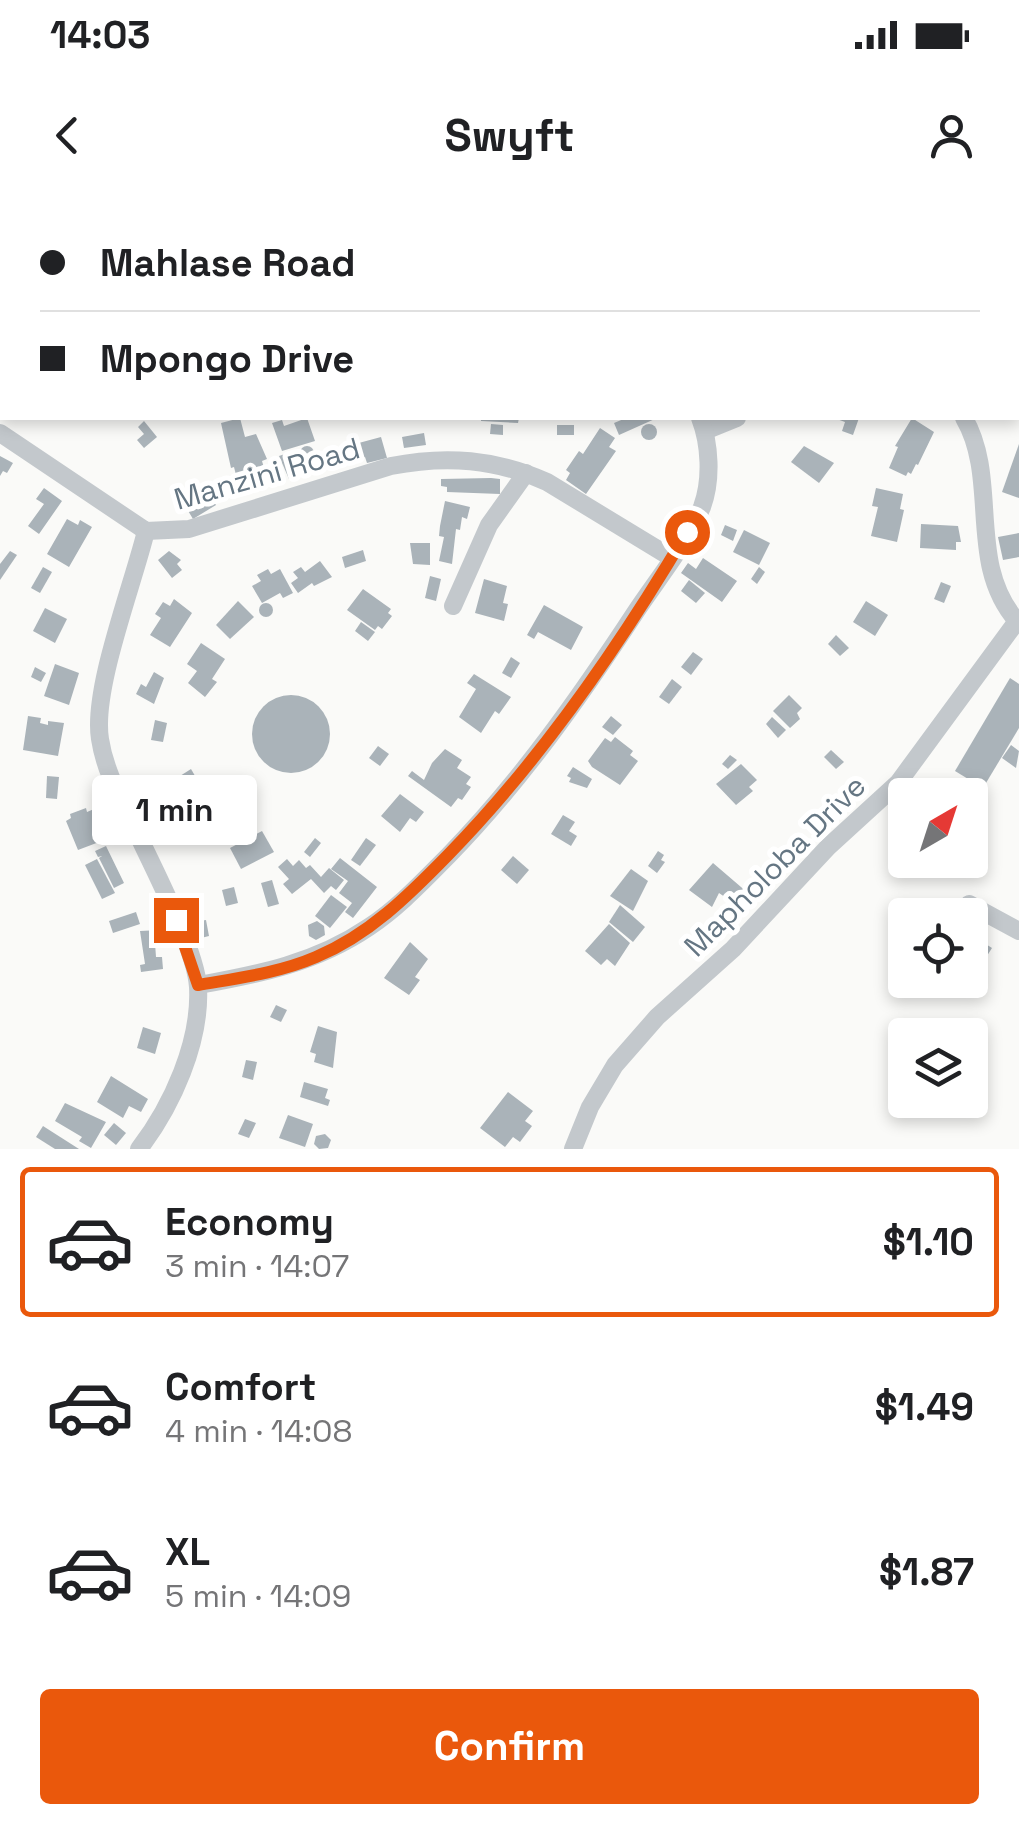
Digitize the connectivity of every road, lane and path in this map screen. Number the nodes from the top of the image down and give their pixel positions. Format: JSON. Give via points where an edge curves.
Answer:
{"nodes":[{"id":1,"x":965,"y":420,"type":"edge"},
{"id":2,"x":702,"y":424,"type":"edge"},
{"id":3,"x":0,"y":433,"type":"edge"},
{"id":4,"x":526,"y":472,"type":"junction"},
{"id":5,"x":146,"y":531,"type":"junction"},
{"id":6,"x":672,"y":558,"type":"junction"},
{"id":7,"x":454,"y":606,"type":"dead end"},
{"id":8,"x":1018,"y":621,"type":"edge"},
{"id":9,"x":988,"y":915,"type":"edge"},
{"id":10,"x":1019,"y":931,"type":"edge"},
{"id":11,"x":198,"y":985,"type":"junction"},
{"id":12,"x":139,"y":1149,"type":"edge"},
{"id":13,"x":574,"y":1149,"type":"edge"}],
"edges":[{"from":1,"to":8,"type":"street","via":[[980,470],[987,560],[1004,606]]},
{"from":2,"to":6,"type":"street","via":[[708,464],[702,506]]},
{"from":3,"to":5,"type":"street","name":"Manzini Road"},
{"from":4,"to":5,"type":"street","name":"Manzini Road","via":[[460,458],[422,460],[189,529]]},
{"from":4,"to":6,"type":"street","name":"Manzini Road"},
{"from":4,"to":7,"type":"street","via":[[489,525]]},
{"from":5,"to":11,"type":"street","via":[[109,663],[100,737],[108,771]]},
{"from":6,"to":11,"type":"street","via":[[523,773],[400,904],[318,956]]},
{"from":8,"to":13,"type":"street","name":"Mapholoba Drive","via":[[898,782],[656,1016],[615,1064]]},
{"from":9,"to":10,"type":"street"},
{"from":11,"to":12,"type":"street","via":[[191,1046],[176,1088]]}]}
